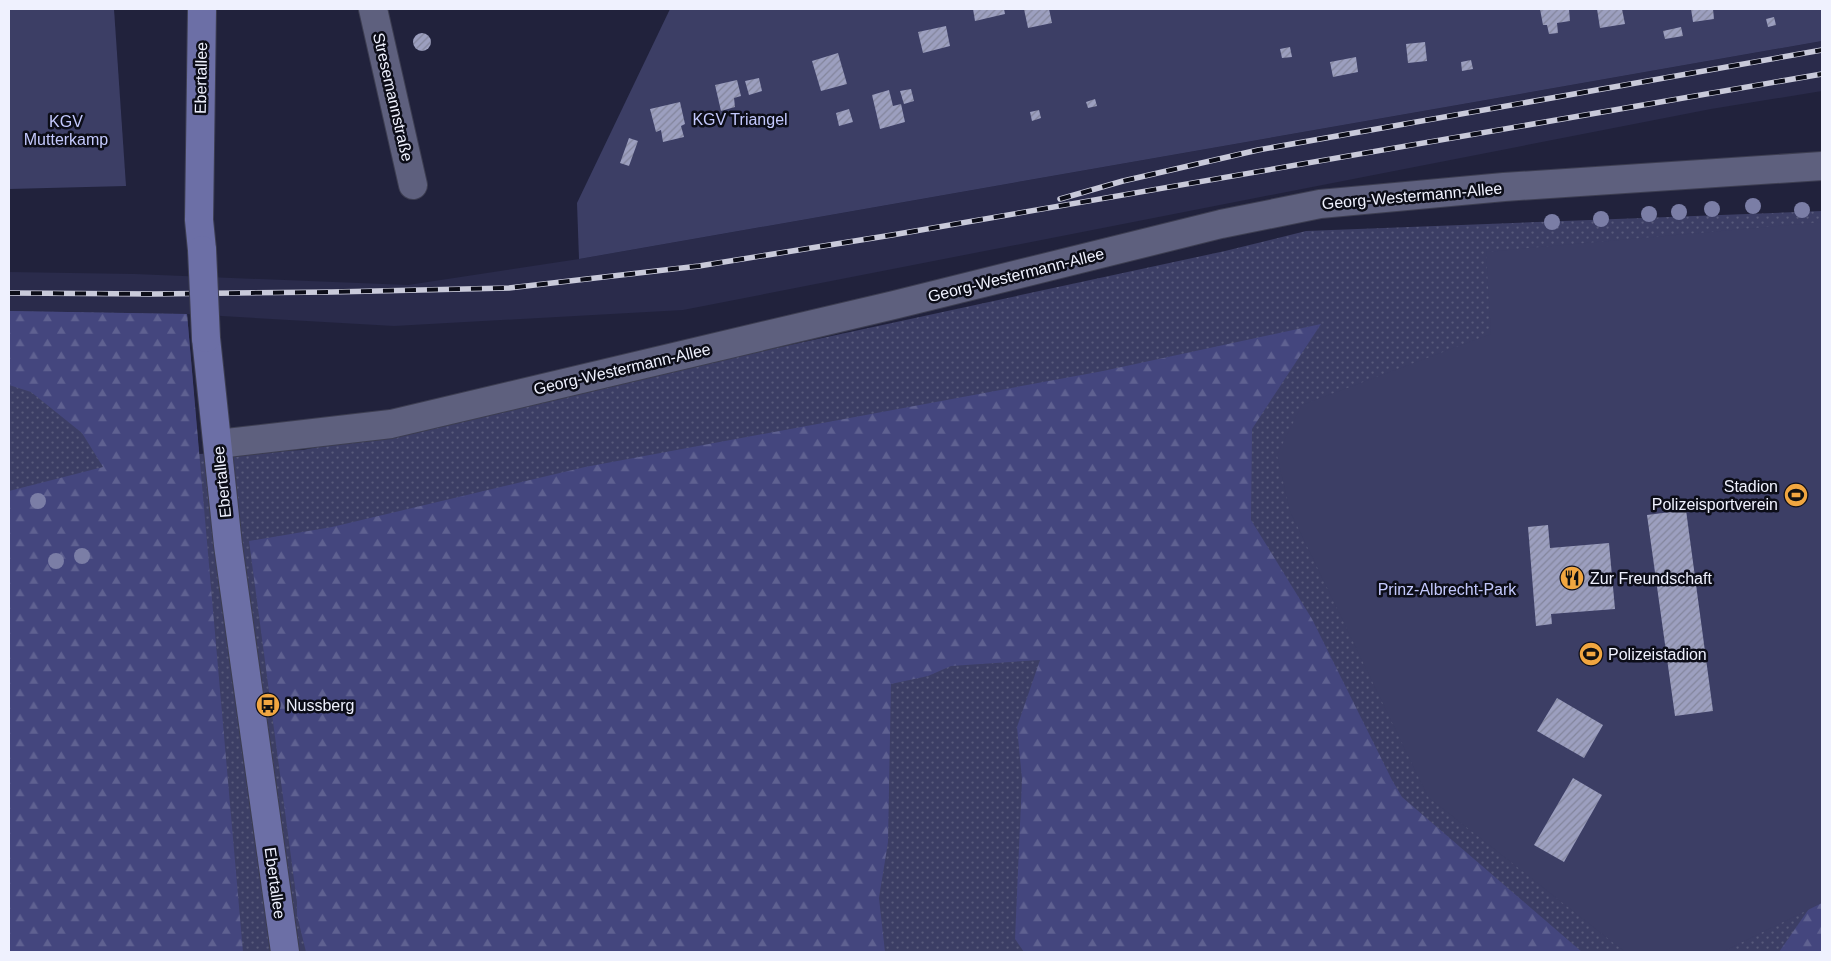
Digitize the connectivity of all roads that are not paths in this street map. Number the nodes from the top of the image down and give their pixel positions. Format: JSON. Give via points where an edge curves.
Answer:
{"nodes":[{"id":1,"x":202,"y":9,"type":"edge"},
{"id":2,"x":373,"y":9,"type":"edge"},
{"id":3,"x":1822,"y":166,"type":"edge"},
{"id":4,"x":412,"y":185,"type":"dead end"},
{"id":5,"x":218,"y":444,"type":"junction"},
{"id":6,"x":285,"y":952,"type":"edge"}],
"edges":[{"from":1,"to":5,"type":"main road","name":"Ebertallee","bridge":true,"via":[[199,220],[208,367]]},
{"from":2,"to":4,"type":"street","name":"Stresemannstraße"},
{"from":3,"to":5,"type":"street","name":"Georg-Westermann-Allee","via":[[1504,187],[1320,204],[1221,224],[391,424]]},
{"from":5,"to":6,"type":"main road","name":"Ebertallee","via":[[228,545]]}]}
